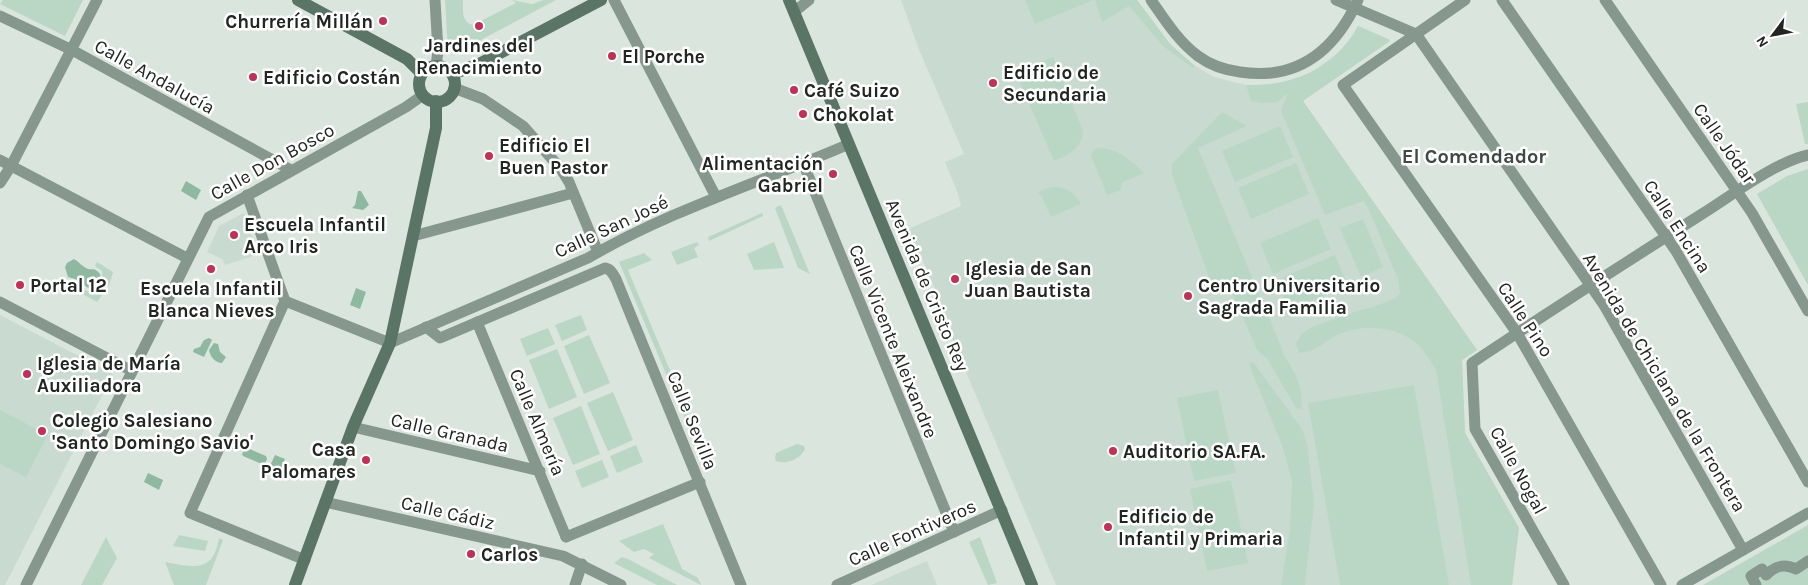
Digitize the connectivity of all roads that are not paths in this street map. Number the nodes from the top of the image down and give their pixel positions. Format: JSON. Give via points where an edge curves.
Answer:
{"nodes":[{"id":1,"x":97,"y":0,"type":"edge"},
{"id":2,"x":298,"y":0,"type":"edge"},
{"id":3,"x":435,"y":0,"type":"edge"},
{"id":4,"x":601,"y":0,"type":"edge"},
{"id":5,"x":614,"y":0,"type":"edge"},
{"id":6,"x":809,"y":0,"type":"edge"},
{"id":7,"x":1151,"y":0,"type":"edge"},
{"id":8,"x":1336,"y":0,"type":"edge"},
{"id":9,"x":1465,"y":0,"type":"edge"},
{"id":10,"x":1502,"y":0,"type":"edge"},
{"id":11,"x":1605,"y":0,"type":"edge"},
{"id":12,"x":1356,"y":4,"type":"edge"},
{"id":13,"x":792,"y":6,"type":"edge"},
{"id":14,"x":0,"y":16,"type":"edge"},
{"id":15,"x":1416,"y":34,"type":"junction"},
{"id":16,"x":72,"y":50,"type":"junction"},
{"id":17,"x":436,"y":66,"type":"junction"},
{"id":18,"x":422,"y":74,"type":"junction"},
{"id":19,"x":452,"y":74,"type":"junction"},
{"id":20,"x":454,"y":88,"type":"junction"},
{"id":21,"x":423,"y":95,"type":"junction"},
{"id":22,"x":436,"y":102,"type":"junction"},
{"id":23,"x":849,"y":144,"type":"junction"},
{"id":24,"x":1808,"y":155,"type":"edge"},
{"id":25,"x":0,"y":160,"type":"edge"},
{"id":26,"x":803,"y":163,"type":"junction"},
{"id":27,"x":11,"y":166,"type":"junction"},
{"id":28,"x":291,"y":170,"type":"junction"},
{"id":29,"x":0,"y":183,"type":"edge"},
{"id":30,"x":1738,"y":192,"type":"junction"},
{"id":31,"x":573,"y":193,"type":"junction"},
{"id":32,"x":247,"y":195,"type":"junction"},
{"id":33,"x":716,"y":197,"type":"junction"},
{"id":34,"x":413,"y":236,"type":"junction"},
{"id":35,"x":1666,"y":237,"type":"junction"},
{"id":36,"x":598,"y":252,"type":"junction"},
{"id":37,"x":187,"y":258,"type":"junction"},
{"id":38,"x":1590,"y":285,"type":"junction"},
{"id":39,"x":285,"y":301,"type":"junction"},
{"id":40,"x":0,"y":302,"type":"edge"},
{"id":41,"x":1808,"y":311,"type":"edge"},
{"id":42,"x":477,"y":322,"type":"junction"},
{"id":43,"x":426,"y":327,"type":"junction"},
{"id":44,"x":1517,"y":333,"type":"junction"},
{"id":45,"x":390,"y":343,"type":"junction"},
{"id":46,"x":132,"y":371,"type":"junction"},
{"id":47,"x":353,"y":427,"type":"junction"},
{"id":48,"x":540,"y":472,"type":"junction"},
{"id":49,"x":700,"y":482,"type":"junction"},
{"id":50,"x":1808,"y":482,"type":"edge"},
{"id":51,"x":325,"y":502,"type":"junction"},
{"id":52,"x":1002,"y":510,"type":"junction"},
{"id":53,"x":1808,"y":514,"type":"edge"},
{"id":54,"x":954,"y":532,"type":"junction"},
{"id":55,"x":566,"y":537,"type":"junction"},
{"id":56,"x":1744,"y":550,"type":"junction"},
{"id":57,"x":563,"y":556,"type":"junction"},
{"id":58,"x":305,"y":560,"type":"junction"},
{"id":59,"x":1808,"y":561,"type":"edge"},
{"id":60,"x":582,"y":564,"type":"junction"},
{"id":61,"x":26,"y":585,"type":"edge"},
{"id":62,"x":295,"y":585,"type":"edge"},
{"id":63,"x":575,"y":585,"type":"edge"},
{"id":64,"x":621,"y":585,"type":"edge"},
{"id":65,"x":741,"y":585,"type":"edge"},
{"id":66,"x":837,"y":585,"type":"edge"},
{"id":67,"x":1032,"y":585,"type":"edge"},
{"id":68,"x":1564,"y":585,"type":"edge"},
{"id":69,"x":1661,"y":585,"type":"edge"},
{"id":70,"x":1682,"y":585,"type":"edge"},
{"id":71,"x":1756,"y":585,"type":"edge"}],
"edges":[{"from":1,"to":16,"type":"street"},
{"from":2,"to":18,"type":"street","via":[[407,59]]},
{"from":3,"to":17,"type":"street"},
{"from":4,"to":19,"type":"street","via":[[479,64]]},
{"from":5,"to":33,"type":"street"},
{"from":6,"to":13,"type":"street"},
{"from":7,"to":12,"type":"street","via":[[1175,35],[1208,63],[1248,73],[1268,74],[1295,68],[1317,55],[1337,36]]},
{"from":8,"to":12,"type":"street"},
{"from":9,"to":15,"type":"street"},
{"from":10,"to":35,"type":"street","name":"Calle Encina"},
{"from":11,"to":30,"type":"street","name":"Calle Jódar"},
{"from":12,"to":15,"type":"street"},
{"from":13,"to":23,"type":"street","name":"Avenida de Cristo Rey"},
{"from":14,"to":16,"type":"street","name":"Calle Andalucía"},
{"from":15,"to":38,"type":"street","name":"Avenida de Chiclana de la Frontera"},
{"from":15,"to":44,"type":"street","name":"Calle Pino","via":[[1343,84]]},
{"from":16,"to":27,"type":"street"},
{"from":16,"to":28,"type":"street","name":"Calle Andalucía"},
{"from":17,"to":18,"type":"street"},
{"from":17,"to":19,"type":"street","via":[[444,67]]},
{"from":18,"to":21,"type":"street","via":[[419,84]]},
{"from":19,"to":20,"type":"street"},
{"from":20,"to":22,"type":"street","via":[[447,98]]},
{"from":20,"to":31,"type":"street","via":[[483,99],[523,126],[561,169]]},
{"from":21,"to":22,"type":"street"},
{"from":21,"to":28,"type":"street","name":"Calle Don Bosco"},
{"from":22,"to":34,"type":"street","via":[[436,128]]},
{"from":23,"to":26,"type":"street","name":"Calle San José"},
{"from":23,"to":52,"type":"street","name":"Avenida de Cristo Rey"},
{"from":24,"to":30,"type":"street","via":[[1780,166]]},
{"from":25,"to":27,"type":"street"},
{"from":26,"to":33,"type":"street","name":"Calle San José"},
{"from":26,"to":54,"type":"street","name":"Calle Vicente Aleixandre"},
{"from":27,"to":29,"type":"street"},
{"from":27,"to":37,"type":"street"},
{"from":28,"to":32,"type":"street","name":"Calle Don Bosco"},
{"from":30,"to":35,"type":"street"},
{"from":30,"to":41,"type":"street","name":"Calle Jódar"},
{"from":31,"to":34,"type":"street"},
{"from":31,"to":36,"type":"street"},
{"from":32,"to":37,"type":"street","name":"Calle Don Bosco","via":[[209,217]]},
{"from":32,"to":39,"type":"street"},
{"from":33,"to":36,"type":"street","name":"Calle San José"},
{"from":34,"to":45,"type":"street"},
{"from":35,"to":38,"type":"street"},
{"from":35,"to":50,"type":"street","name":"Calle Encina"},
{"from":36,"to":43,"type":"street","name":"Calle San José"},
{"from":37,"to":46,"type":"street","name":"Calle Don Bosco"},
{"from":38,"to":44,"type":"street"},
{"from":38,"to":56,"type":"street","name":"Avenida de Chiclana de la Frontera"},
{"from":39,"to":45,"type":"street"},
{"from":39,"to":58,"type":"street","via":[[190,513]]},
{"from":40,"to":46,"type":"street"},
{"from":42,"to":43,"type":"street","via":[[440,338]]},
{"from":42,"to":48,"type":"street","name":"Calle Almería"},
{"from":42,"to":49,"type":"street","name":"Calle Sevilla","via":[[605,268],[610,270]]},
{"from":43,"to":45,"type":"street","name":"Calle San José"},
{"from":44,"to":68,"type":"street","name":"Calle Nogal","via":[[1472,363],[1475,430]]},
{"from":44,"to":69,"type":"street","name":"Calle Pino"},
{"from":45,"to":47,"type":"street"},
{"from":46,"to":61,"type":"street","name":"Calle Don Bosco"},
{"from":47,"to":48,"type":"street","name":"Calle Granada"},
{"from":47,"to":51,"type":"street"},
{"from":48,"to":55,"type":"street","name":"Calle Almería"},
{"from":49,"to":55,"type":"street"},
{"from":49,"to":65,"type":"street","name":"Calle Sevilla"},
{"from":51,"to":57,"type":"street","name":"Calle Cádiz"},
{"from":51,"to":58,"type":"street"},
{"from":52,"to":54,"type":"street","name":"Calle Fontiveros"},
{"from":52,"to":67,"type":"street","name":"Avenida de Cristo Rey"},
{"from":53,"to":56,"type":"street"},
{"from":54,"to":66,"type":"street","name":"Calle Fontiveros"},
{"from":55,"to":57,"type":"street"},
{"from":56,"to":70,"type":"street"},
{"from":57,"to":60,"type":"street","name":"Calle Cádiz"},
{"from":58,"to":62,"type":"street"},
{"from":59,"to":71,"type":"street","via":[[1796,569],[1776,567],[1766,575],[1762,569],[1750,576]]},
{"from":60,"to":63,"type":"street"},
{"from":60,"to":64,"type":"street","name":"Calle Cádiz"}]}
